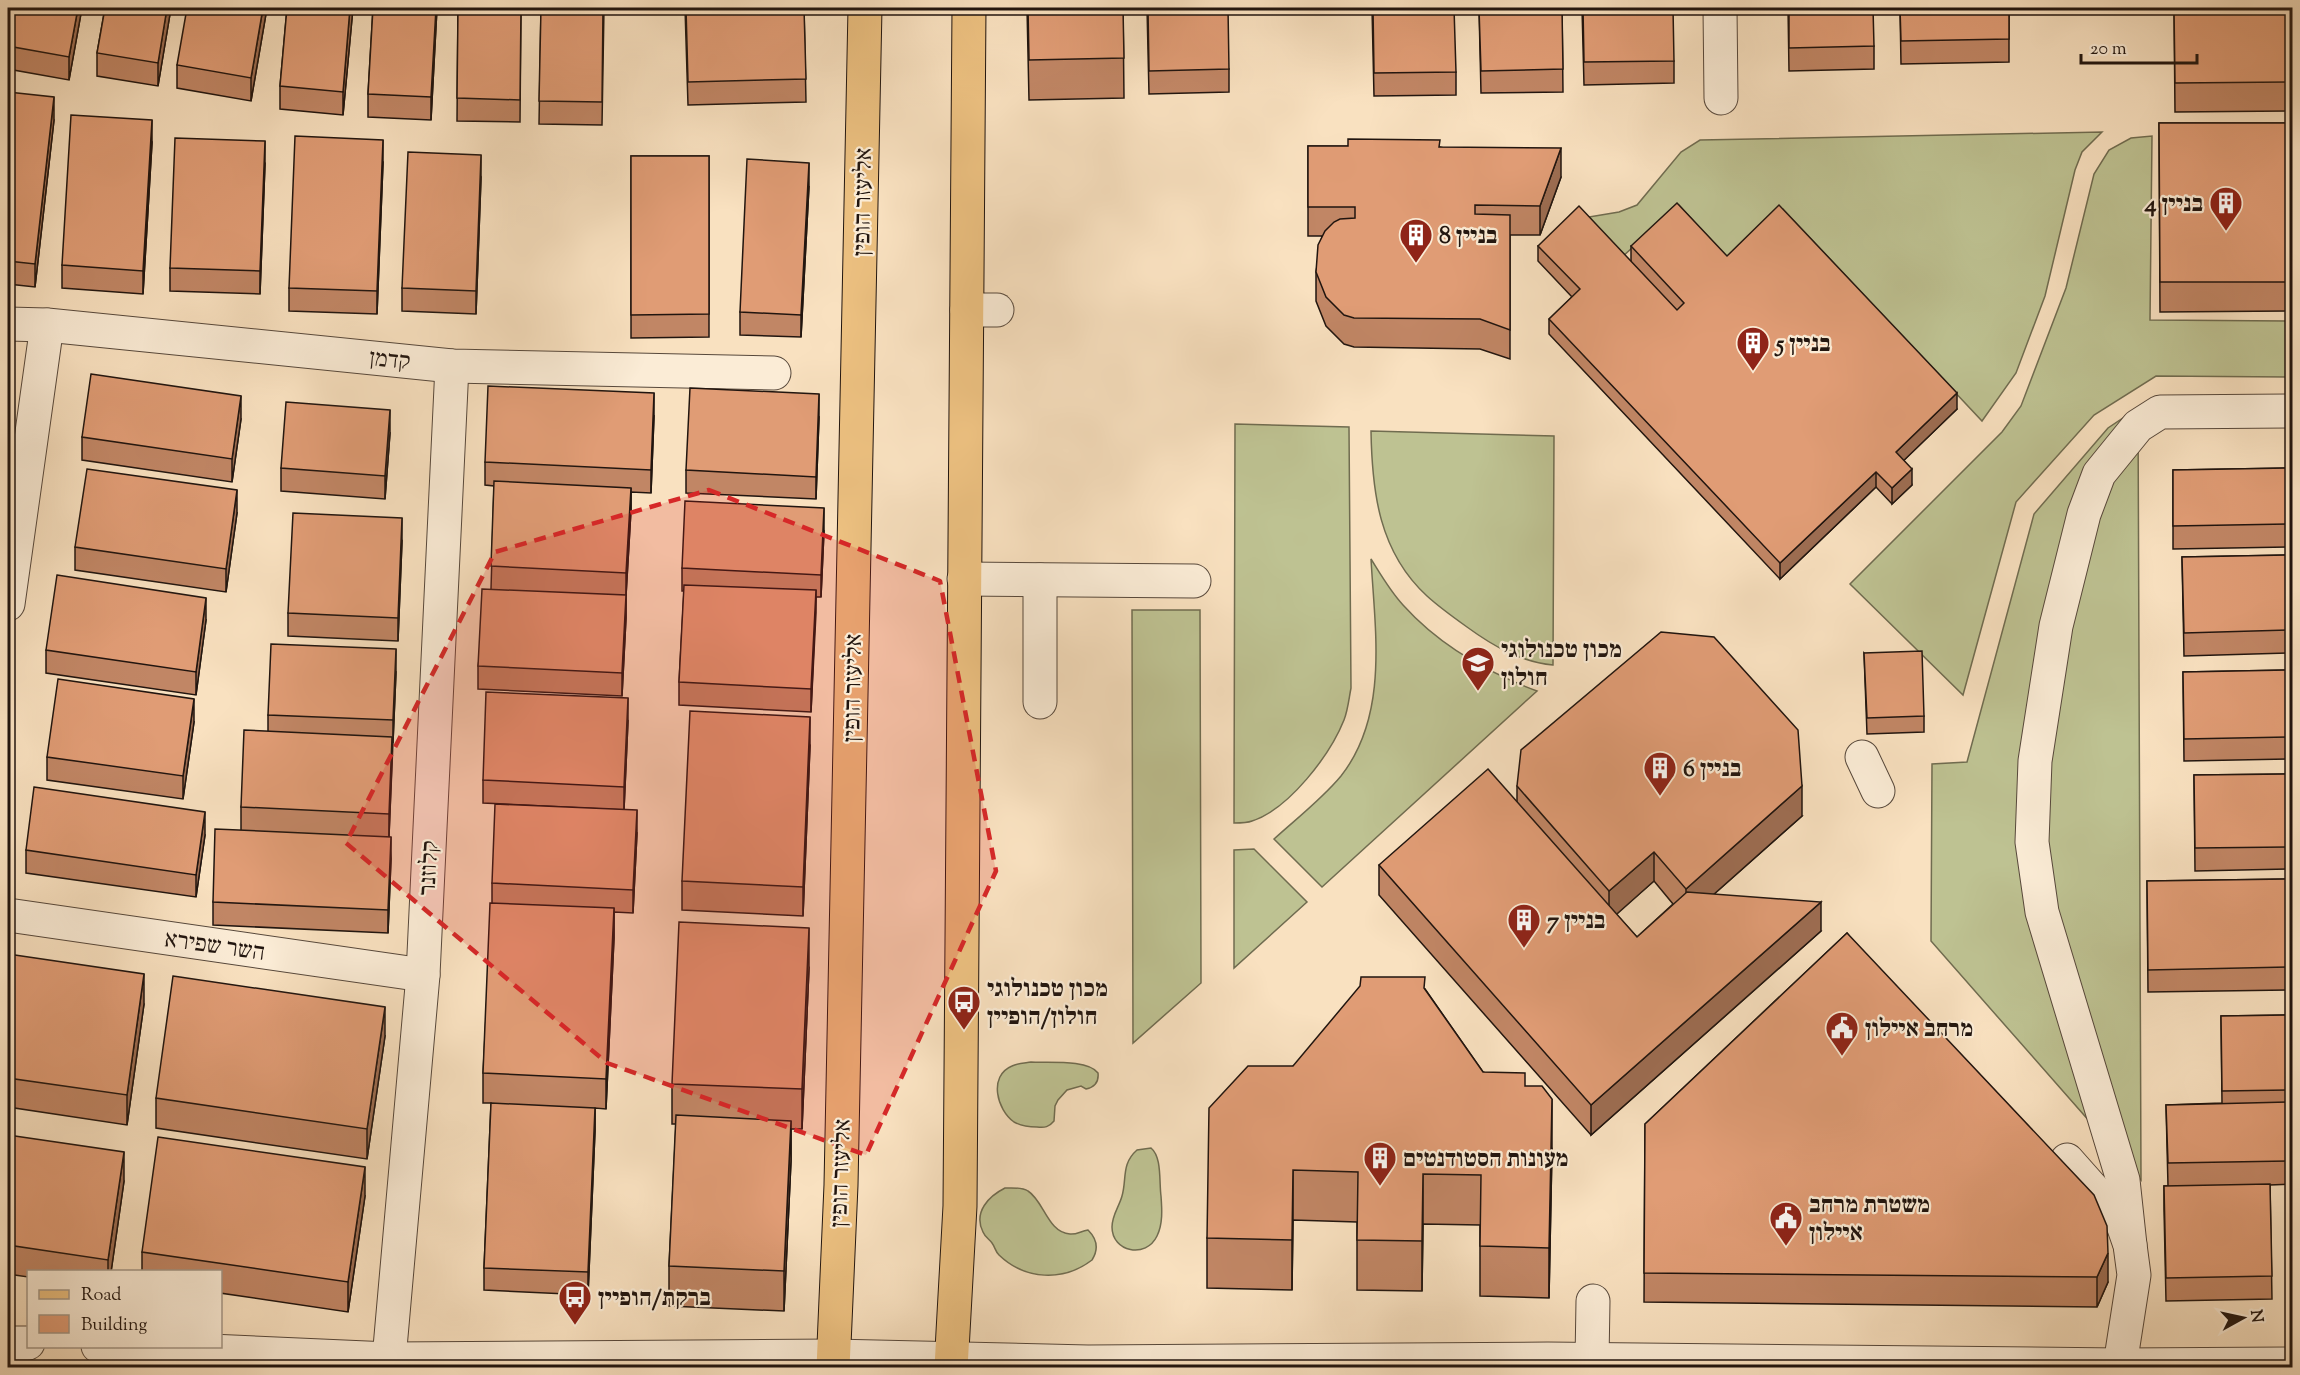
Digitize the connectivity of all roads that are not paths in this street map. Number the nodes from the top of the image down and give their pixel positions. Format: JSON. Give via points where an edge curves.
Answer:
{"nodes":[{"id":1,"x":865,"y":8,"type":"edge"},
{"id":2,"x":969,"y":8,"type":"edge"},
{"id":3,"x":1720,"y":8,"type":"edge"},
{"id":4,"x":1721,"y":98,"type":"dead end"},
{"id":5,"x":8,"y":324,"type":"edge"},
{"id":6,"x":47,"y":325,"type":"junction"},
{"id":7,"x":452,"y":366,"type":"junction"},
{"id":8,"x":774,"y":373,"type":"dead end"},
{"id":9,"x":2292,"y":411,"type":"edge"},
{"id":10,"x":964,"y":579,"type":"junction"},
{"id":11,"x":1040,"y":580,"type":"junction"},
{"id":12,"x":1194,"y":581,"type":"dead end"},
{"id":13,"x":8,"y":604,"type":"edge"},
{"id":14,"x":1040,"y":702,"type":"dead end"},
{"id":15,"x":1862,"y":756,"type":"dead end"},
{"id":16,"x":1878,"y":791,"type":"dead end"},
{"id":17,"x":8,"y":915,"type":"edge"},
{"id":18,"x":423,"y":975,"type":"junction"},
{"id":19,"x":2067,"y":1160,"type":"dead end"},
{"id":20,"x":2130,"y":1245,"type":"junction"},
{"id":21,"x":1593,"y":1301,"type":"dead end"},
{"id":22,"x":8,"y":1342,"type":"edge"},
{"id":23,"x":27,"y":1343,"type":"edge"},
{"id":24,"x":115,"y":1348,"type":"edge"},
{"id":25,"x":1592,"y":1360,"type":"junction"},
{"id":26,"x":833,"y":1362,"type":"edge"},
{"id":27,"x":952,"y":1363,"type":"edge"},
{"id":28,"x":387,"y":1364,"type":"edge"},
{"id":29,"x":2292,"y":1364,"type":"edge"},
{"id":30,"x":2120,"y":1365,"type":"junction"}],
"edges":[{"from":1,"to":26,"type":"main road","name":"אליעזר הופין","via":[[841,1173]]},
{"from":2,"to":10,"type":"main road","via":[[982,310]]},
{"from":3,"to":4,"type":"street"},
{"from":5,"to":6,"type":"street","name":"קדמן"},
{"from":6,"to":7,"type":"street","name":"קדמן"},
{"from":6,"to":13,"type":"street"},
{"from":7,"to":8,"type":"street","name":"קדמן"},
{"from":7,"to":18,"type":"street","name":"קלוזנר"},
{"from":9,"to":20,"type":"street","via":[[2160,412],[2138,426],[2099,474],[2084,514],[2056,626],[2035,761],[2032,842],[2042,912],[2123,1180]]},
{"from":10,"to":11,"type":"street"},
{"from":10,"to":27,"type":"main road","via":[[960,1206]]},
{"from":11,"to":12,"type":"street"},
{"from":11,"to":14,"type":"street"},
{"from":15,"to":16,"type":"street"},
{"from":17,"to":18,"type":"street","name":"השר שפירא"},
{"from":18,"to":28,"type":"street","name":"קלוזנר"},
{"from":19,"to":20,"type":"street","via":[[2122,1222]]},
{"from":20,"to":30,"type":"street","via":[[2133,1275]]},
{"from":21,"to":25,"type":"street"},
{"from":22,"to":23,"type":"street"},
{"from":24,"to":28,"type":"street"},
{"from":25,"to":27,"type":"street"},
{"from":25,"to":30,"type":"street"},
{"from":26,"to":27,"type":"street"},
{"from":26,"to":28,"type":"street"},
{"from":29,"to":30,"type":"street"}]}
